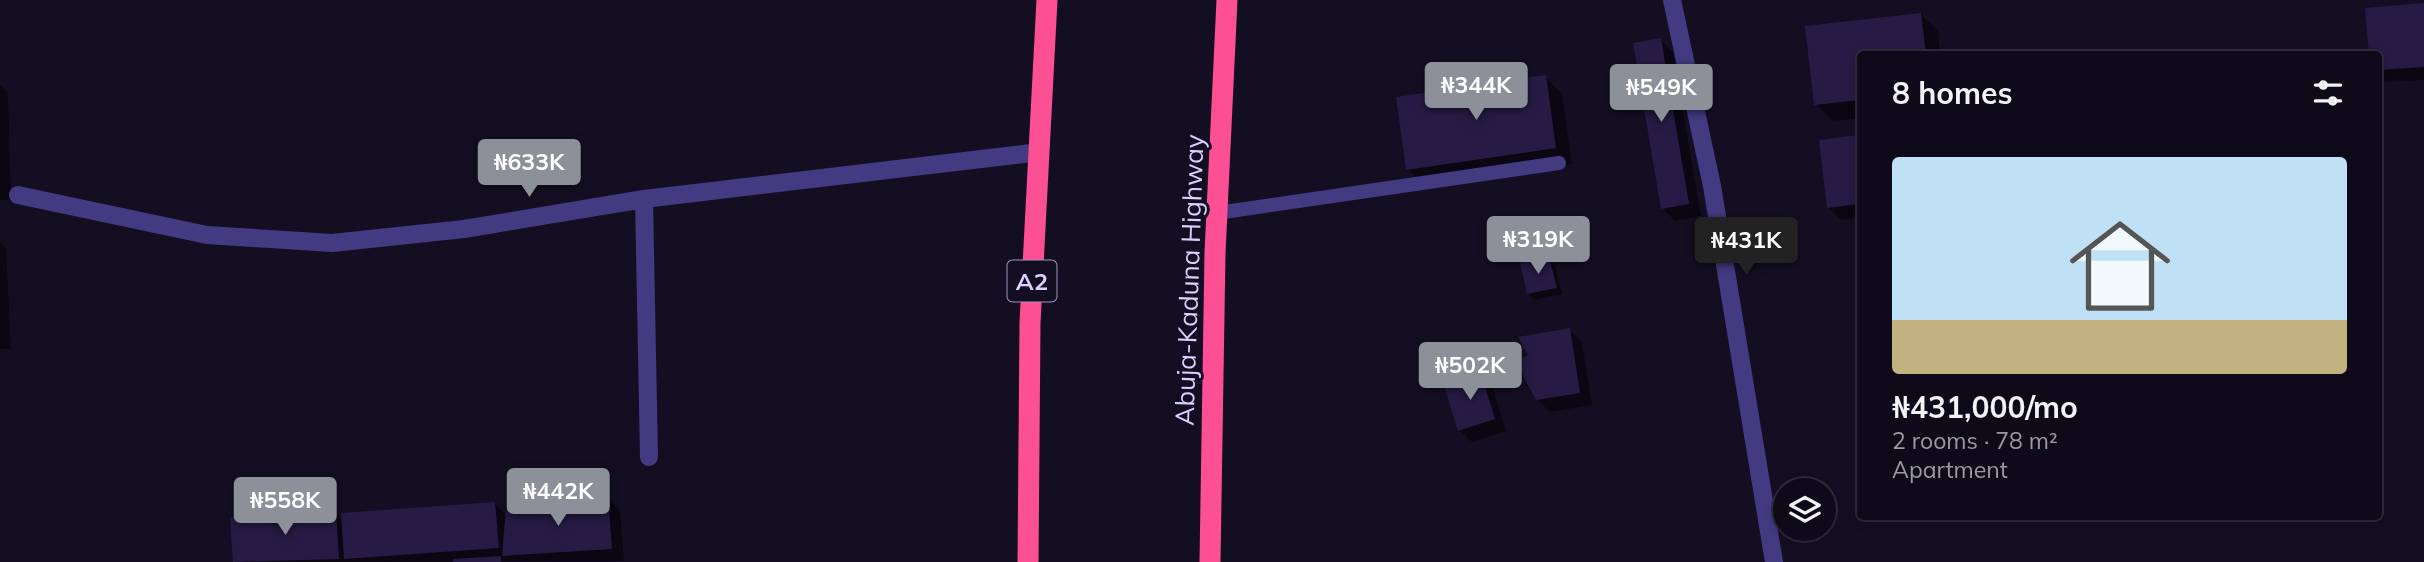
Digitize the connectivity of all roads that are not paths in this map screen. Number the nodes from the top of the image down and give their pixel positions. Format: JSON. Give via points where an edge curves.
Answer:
{"nodes":[{"id":1,"x":1047,"y":0,"type":"edge"},
{"id":2,"x":1227,"y":0,"type":"edge"},
{"id":3,"x":1672,"y":0,"type":"edge"},
{"id":4,"x":1040,"y":152,"type":"junction"},
{"id":5,"x":1559,"y":163,"type":"dead end"},
{"id":6,"x":18,"y":195,"type":"dead end"},
{"id":7,"x":644,"y":199,"type":"junction"},
{"id":8,"x":1217,"y":212,"type":"junction"},
{"id":9,"x":649,"y":457,"type":"dead end"},
{"id":10,"x":1028,"y":562,"type":"edge"},
{"id":11,"x":1210,"y":562,"type":"edge"},
{"id":12,"x":1774,"y":562,"type":"edge"}],
"edges":[{"from":1,"to":4,"type":"highway","number":"A2"},
{"from":2,"to":8,"type":"highway","name":"Abuja-Kaduna Highway"},
{"from":3,"to":12,"type":"street","via":[[1712,186]]},
{"from":4,"to":7,"type":"street"},
{"from":4,"to":10,"type":"highway","number":"A2","via":[[1030,323]]},
{"from":5,"to":8,"type":"lane"},
{"from":6,"to":7,"type":"street","via":[[207,235],[332,243],[464,229]]},
{"from":7,"to":9,"type":"street"},
{"from":8,"to":11,"type":"highway","name":"Abuja-Kaduna Highway"}]}
